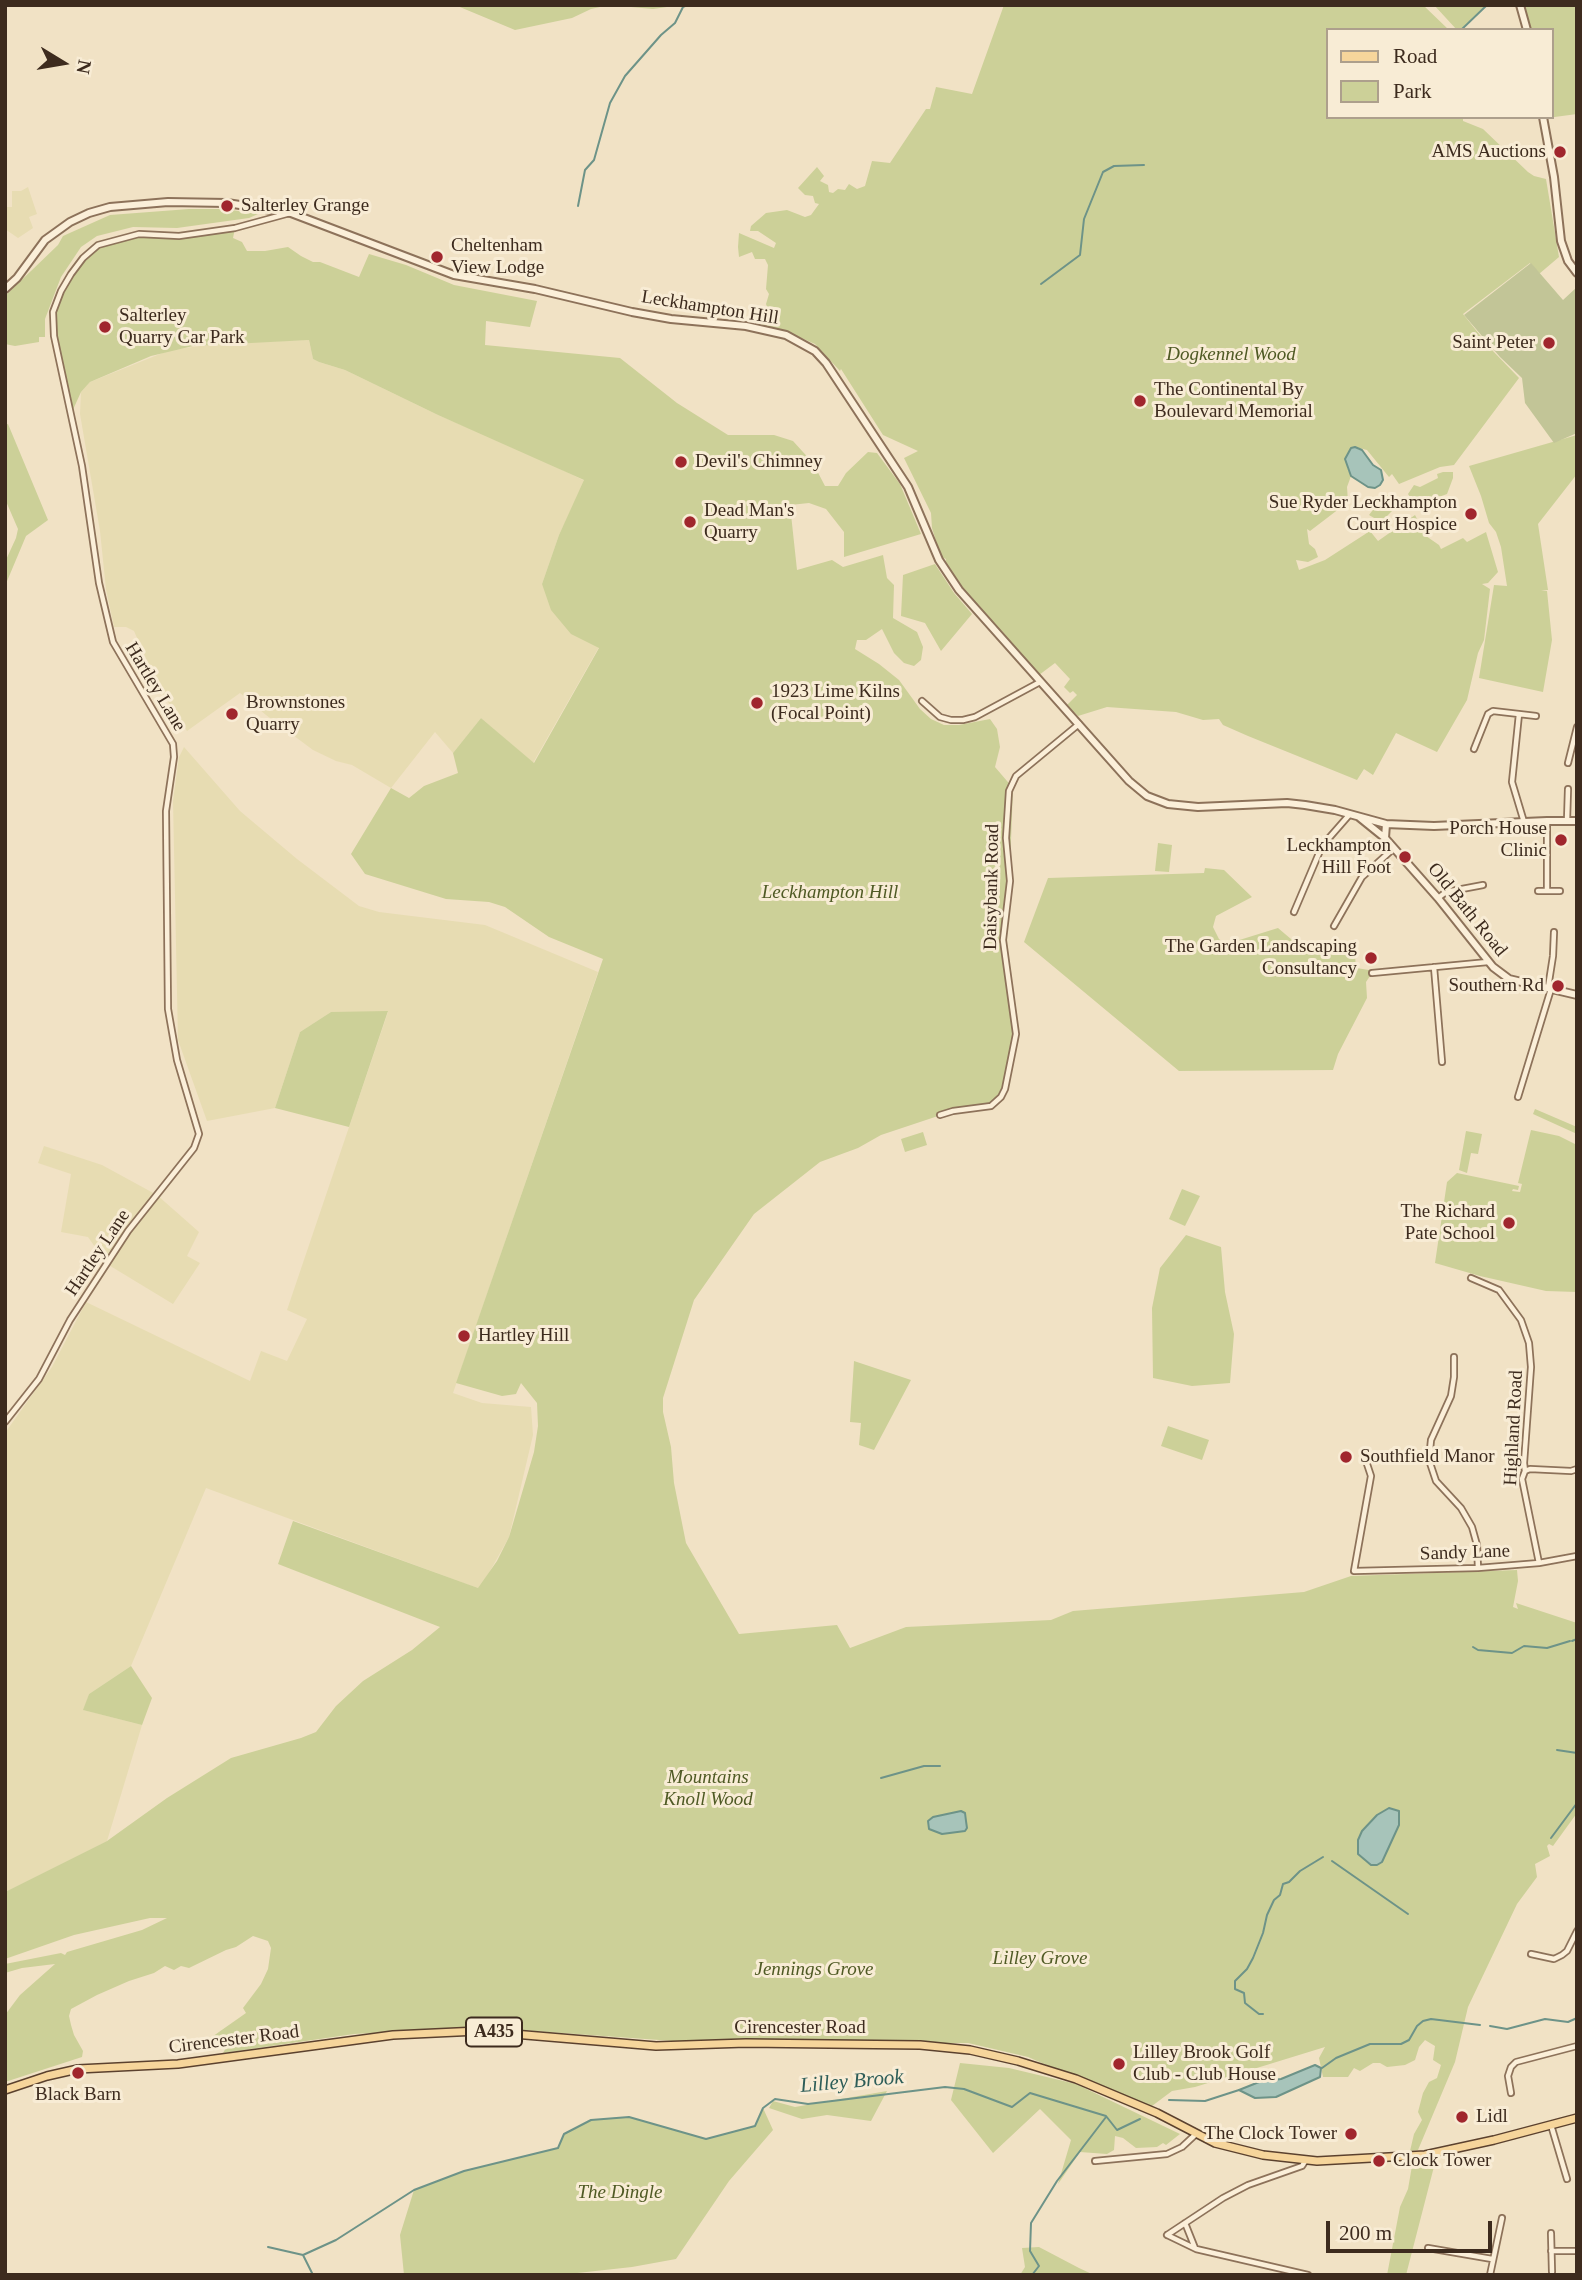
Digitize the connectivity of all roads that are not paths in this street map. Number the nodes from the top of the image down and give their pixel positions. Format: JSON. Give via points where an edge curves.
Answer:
{"nodes":[{"id":1,"x":1520,"y":5,"type":"edge"},
{"id":2,"x":1526,"y":28,"type":"edge"},
{"id":3,"x":1543,"y":119,"type":"edge"},
{"id":4,"x":291,"y":213,"type":"junction"},
{"id":5,"x":1577,"y":273,"type":"edge"},
{"id":6,"x":5,"y":289,"type":"edge"},
{"id":7,"x":1040,"y":682,"type":"junction"},
{"id":8,"x":922,"y":701,"type":"dead end"},
{"id":9,"x":1518,"y":714,"type":"junction"},
{"id":10,"x":1536,"y":716,"type":"dead end"},
{"id":11,"x":1079,"y":724,"type":"junction"},
{"id":12,"x":1577,"y":727,"type":"edge"},
{"id":13,"x":1474,"y":749,"type":"dead end"},
{"id":14,"x":1568,"y":764,"type":"dead end"},
{"id":15,"x":1567,"y":789,"type":"dead end"},
{"id":16,"x":1351,"y":814,"type":"junction"},
{"id":17,"x":1359,"y":817,"type":"junction"},
{"id":18,"x":1547,"y":821,"type":"junction"},
{"id":19,"x":1567,"y":821,"type":"junction"},
{"id":20,"x":1577,"y":821,"type":"edge"},
{"id":21,"x":1524,"y":822,"type":"junction"},
{"id":22,"x":1386,"y":824,"type":"junction"},
{"id":23,"x":1385,"y":838,"type":"junction"},
{"id":24,"x":1394,"y":848,"type":"junction"},
{"id":25,"x":1483,"y":885,"type":"dead end"},
{"id":26,"x":1538,"y":891,"type":"dead end"},
{"id":27,"x":1547,"y":891,"type":"junction"},
{"id":28,"x":1560,"y":891,"type":"dead end"},
{"id":29,"x":1438,"y":898,"type":"junction"},
{"id":30,"x":1294,"y":912,"type":"dead end"},
{"id":31,"x":1334,"y":926,"type":"dead end"},
{"id":32,"x":1554,"y":932,"type":"dead end"},
{"id":33,"x":1488,"y":962,"type":"junction"},
{"id":34,"x":1434,"y":967,"type":"junction"},
{"id":35,"x":1372,"y":972,"type":"dead end"},
{"id":36,"x":1550,"y":989,"type":"junction"},
{"id":37,"x":1577,"y":995,"type":"edge"},
{"id":38,"x":1442,"y":1062,"type":"dead end"},
{"id":39,"x":1518,"y":1097,"type":"dead end"},
{"id":40,"x":940,"y":1115,"type":"dead end"},
{"id":41,"x":1471,"y":1278,"type":"dead end"},
{"id":42,"x":1454,"y":1357,"type":"dead end"},
{"id":43,"x":5,"y":1422,"type":"edge"},
{"id":44,"x":1396,"y":1459,"type":"dead end"},
{"id":45,"x":1577,"y":1469,"type":"edge"},
{"id":46,"x":1525,"y":1471,"type":"junction"},
{"id":47,"x":1577,"y":1556,"type":"edge"},
{"id":48,"x":1539,"y":1563,"type":"junction"},
{"id":49,"x":1478,"y":1568,"type":"junction"},
{"id":50,"x":1577,"y":1931,"type":"edge"},
{"id":51,"x":1531,"y":1954,"type":"dead end"},
{"id":52,"x":1577,"y":2046,"type":"edge"},
{"id":53,"x":5,"y":2090,"type":"edge"},
{"id":54,"x":1511,"y":2092,"type":"dead end"},
{"id":55,"x":1577,"y":2118,"type":"edge"},
{"id":56,"x":1551,"y":2125,"type":"junction"},
{"id":57,"x":1196,"y":2134,"type":"junction"},
{"id":58,"x":1306,"y":2160,"type":"junction"},
{"id":59,"x":1095,"y":2161,"type":"dead end"},
{"id":60,"x":1567,"y":2179,"type":"dead end"},
{"id":61,"x":1502,"y":2218,"type":"dead end"},
{"id":62,"x":1185,"y":2223,"type":"junction"},
{"id":63,"x":1550,"y":2233,"type":"dead end"},
{"id":64,"x":1428,"y":2248,"type":"dead end"},
{"id":65,"x":1196,"y":2249,"type":"junction"},
{"id":66,"x":1551,"y":2251,"type":"junction"},
{"id":67,"x":1577,"y":2251,"type":"edge"},
{"id":68,"x":1493,"y":2259,"type":"junction"},
{"id":69,"x":1552,"y":2272,"type":"dead end"},
{"id":70,"x":1308,"y":2275,"type":"edge"},
{"id":71,"x":1490,"y":2275,"type":"edge"}],
"edges":[{"from":1,"to":2,"type":"street"},
{"from":3,"to":5,"type":"street","via":[[1561,242]]},
{"from":4,"to":6,"type":"street","name":"Leckhampton Hill","via":[[195,202],[99,210],[53,233]]},
{"from":4,"to":7,"type":"street","name":"Leckhampton Hill","via":[[454,275],[671,319],[761,328],[808,346],[826,363],[908,487],[948,574]]},
{"from":4,"to":43,"type":"street","name":"Hartley Lane","via":[[235,228],[179,236],[139,234],[107,242],[77,266],[54,312],[54,335],[113,642],[173,744],[166,811],[168,1009],[177,1060],[199,1134],[128,1231],[70,1320],[39,1379]]},
{"from":7,"to":8,"type":"street","via":[[963,720],[940,717]]},
{"from":7,"to":11,"type":"street","name":"Leckhampton Hill"},
{"from":9,"to":10,"type":"street"},
{"from":9,"to":13,"type":"street","via":[[1493,711],[1485,718]]},
{"from":9,"to":21,"type":"street","via":[[1512,782]]},
{"from":11,"to":16,"type":"street","name":"Leckhampton Hill","via":[[1133,786],[1161,802],[1198,807],[1287,803]]},
{"from":11,"to":40,"type":"street","name":"Daisybank Road","via":[[1016,776],[1008,797],[1010,881],[1003,940],[1016,1034],[1005,1089],[991,1105]]},
{"from":12,"to":14,"type":"street"},
{"from":15,"to":19,"type":"street"},
{"from":16,"to":17,"type":"street","name":"Leckhampton Hill"},
{"from":16,"to":30,"type":"street","via":[[1322,846]]},
{"from":17,"to":22,"type":"street"},
{"from":17,"to":23,"type":"street","name":"Old Bath Road"},
{"from":18,"to":19,"type":"street"},
{"from":18,"to":21,"type":"street"},
{"from":18,"to":27,"type":"street"},
{"from":19,"to":20,"type":"street"},
{"from":21,"to":22,"type":"street"},
{"from":22,"to":23,"type":"street"},
{"from":23,"to":24,"type":"street","name":"Old Bath Road"},
{"from":24,"to":29,"type":"street","name":"Old Bath Road"},
{"from":24,"to":31,"type":"street","via":[[1362,877]]},
{"from":25,"to":29,"type":"street","via":[[1446,892]]},
{"from":26,"to":27,"type":"street"},
{"from":27,"to":28,"type":"street"},
{"from":29,"to":33,"type":"street","name":"Old Bath Road"},
{"from":32,"to":36,"type":"street"},
{"from":33,"to":34,"type":"street"},
{"from":33,"to":36,"type":"street","name":"Old Bath Road","via":[[1509,979]]},
{"from":34,"to":35,"type":"street"},
{"from":34,"to":38,"type":"street"},
{"from":36,"to":37,"type":"street","name":"Old Bath Road"},
{"from":36,"to":39,"type":"street"},
{"from":41,"to":46,"type":"street","name":"Highland Road","via":[[1499,1290],[1527,1335],[1531,1359]]},
{"from":42,"to":49,"type":"street","via":[[1451,1396],[1431,1440],[1429,1460],[1436,1481],[1472,1527]]},
{"from":44,"to":49,"type":"street","name":"Sandy Lane","via":[[1373,1455],[1366,1461],[1371,1476],[1354,1570]]},
{"from":45,"to":46,"type":"street"},
{"from":46,"to":48,"type":"street","name":"Highland Road","via":[[1522,1479]]},
{"from":47,"to":48,"type":"street","name":"Sandy Lane"},
{"from":48,"to":49,"type":"street","name":"Sandy Lane"},
{"from":50,"to":51,"type":"street","via":[[1559,1957]]},
{"from":52,"to":54,"type":"street","via":[[1516,2062],[1509,2070]]},
{"from":53,"to":57,"type":"main road","name":"Cirencester Road","number":"A435","via":[[78,2069],[190,2063],[441,2031],[511,2032],[656,2046],[920,2045],[970,2050],[1041,2067],[1136,2104]]},
{"from":55,"to":56,"type":"main road","name":"Cirencester Road","number":"A435"},
{"from":56,"to":58,"type":"main road","name":"Cirencester Road","number":"A435","via":[[1416,2157]]},
{"from":56,"to":60,"type":"street"},
{"from":57,"to":58,"type":"main road","name":"Cirencester Road","number":"A435","via":[[1245,2151]]},
{"from":57,"to":59,"type":"street","via":[[1167,2154]]},
{"from":58,"to":62,"type":"street","via":[[1302,2166],[1223,2198]]},
{"from":61,"to":68,"type":"street"},
{"from":62,"to":65,"type":"street"},
{"from":62,"to":65,"type":"street","via":[[1167,2235]]},
{"from":63,"to":66,"type":"street"},
{"from":64,"to":68,"type":"street"},
{"from":65,"to":70,"type":"street"},
{"from":66,"to":67,"type":"street"},
{"from":66,"to":69,"type":"street"},
{"from":68,"to":71,"type":"street"}]}
